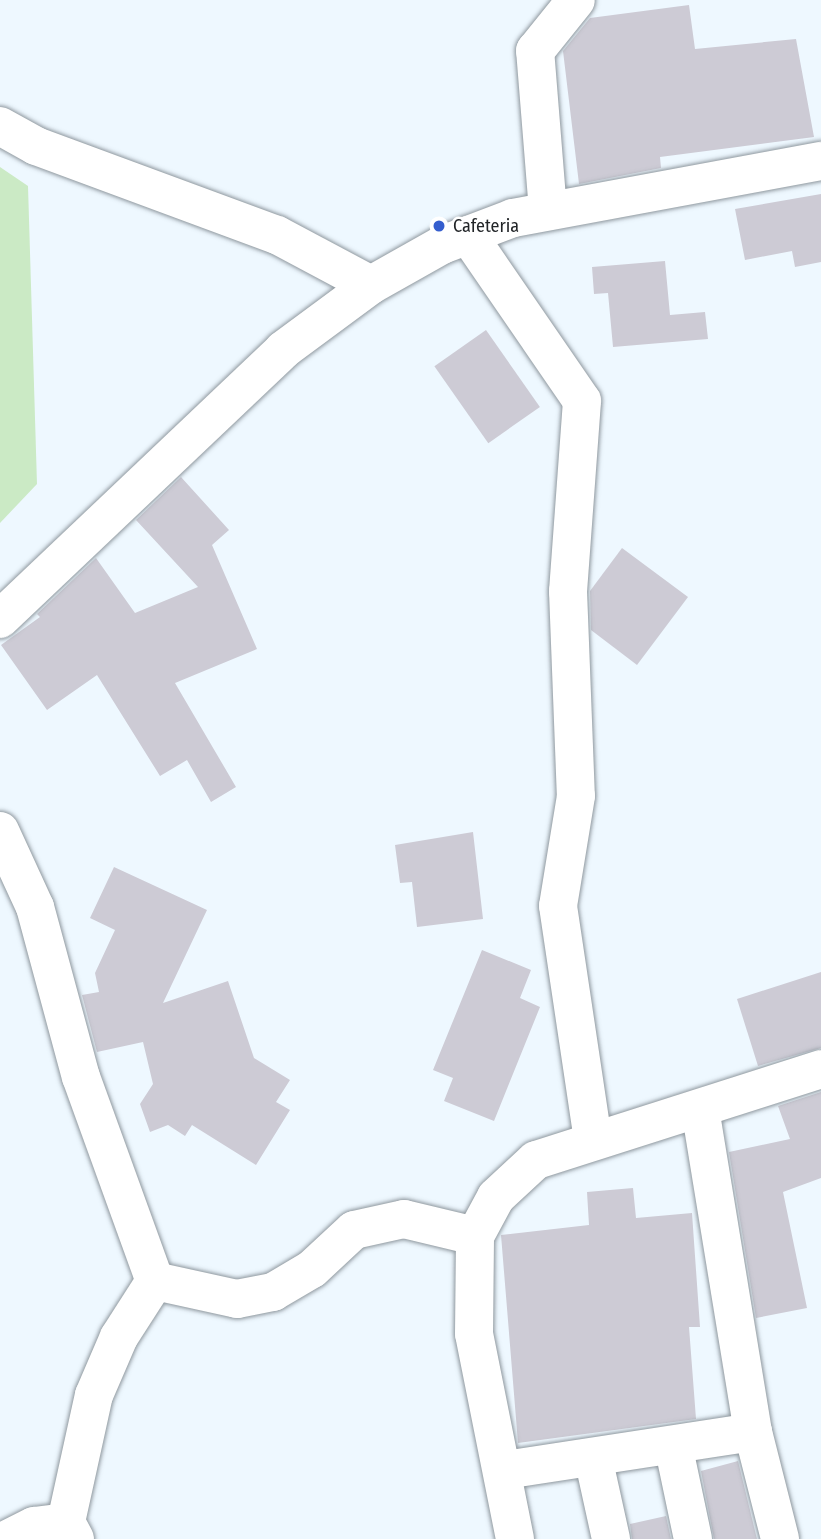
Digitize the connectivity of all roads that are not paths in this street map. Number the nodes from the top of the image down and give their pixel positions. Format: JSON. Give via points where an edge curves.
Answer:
{"nodes":[{"id":1,"x":576,"y":0,"type":"edge"},
{"id":2,"x":0,"y":126,"type":"edge"},
{"id":3,"x":821,"y":161,"type":"edge"},
{"id":4,"x":548,"y":211,"type":"junction"},
{"id":5,"x":468,"y":235,"type":"junction"},
{"id":6,"x":371,"y":285,"type":"junction"},
{"id":7,"x":0,"y":619,"type":"edge"},
{"id":8,"x":0,"y":831,"type":"edge"},
{"id":9,"x":821,"y":1069,"type":"edge"},
{"id":10,"x":699,"y":1110,"type":"junction"},
{"id":11,"x":593,"y":1139,"type":"junction"},
{"id":12,"x":475,"y":1236,"type":"junction"},
{"id":13,"x":155,"y":1282,"type":"junction"},
{"id":14,"x":753,"y":1432,"type":"junction"},
{"id":15,"x":674,"y":1449,"type":"junction"},
{"id":16,"x":593,"y":1457,"type":"junction"},
{"id":17,"x":505,"y":1471,"type":"junction"},
{"id":18,"x":71,"y":1530,"type":"edge"},
{"id":19,"x":8,"y":1539,"type":"edge"},
{"id":20,"x":515,"y":1539,"type":"edge"},
{"id":21,"x":611,"y":1539,"type":"edge"},
{"id":22,"x":693,"y":1539,"type":"edge"},
{"id":23,"x":780,"y":1539,"type":"edge"}],
"edges":[{"from":1,"to":4,"type":"street","via":[[535,51]]},
{"from":2,"to":6,"type":"street","via":[[36,146],[277,235]]},
{"from":3,"to":4,"type":"street"},
{"from":4,"to":5,"type":"street"},
{"from":5,"to":6,"type":"street"},
{"from":5,"to":11,"type":"street","via":[[582,401],[568,590],[576,796],[558,906]]},
{"from":6,"to":7,"type":"street","via":[[284,350]]},
{"from":8,"to":13,"type":"street","via":[[35,906],[81,1077]]},
{"from":9,"to":10,"type":"street"},
{"from":10,"to":11,"type":"street"},
{"from":10,"to":14,"type":"street"},
{"from":11,"to":12,"type":"street","via":[[536,1160],[496,1197]]},
{"from":12,"to":13,"type":"street","via":[[404,1219],[354,1230],[312,1269],[273,1292],[237,1299]]},
{"from":12,"to":17,"type":"street","via":[[474,1334]]},
{"from":13,"to":18,"type":"street","via":[[119,1337],[94,1395]]},
{"from":14,"to":15,"type":"street"},
{"from":14,"to":23,"type":"street"},
{"from":15,"to":16,"type":"street"},
{"from":15,"to":22,"type":"street"},
{"from":16,"to":17,"type":"street"},
{"from":16,"to":21,"type":"street"},
{"from":17,"to":20,"type":"street"},
{"from":18,"to":19,"type":"street","via":[[34,1526]]}]}
